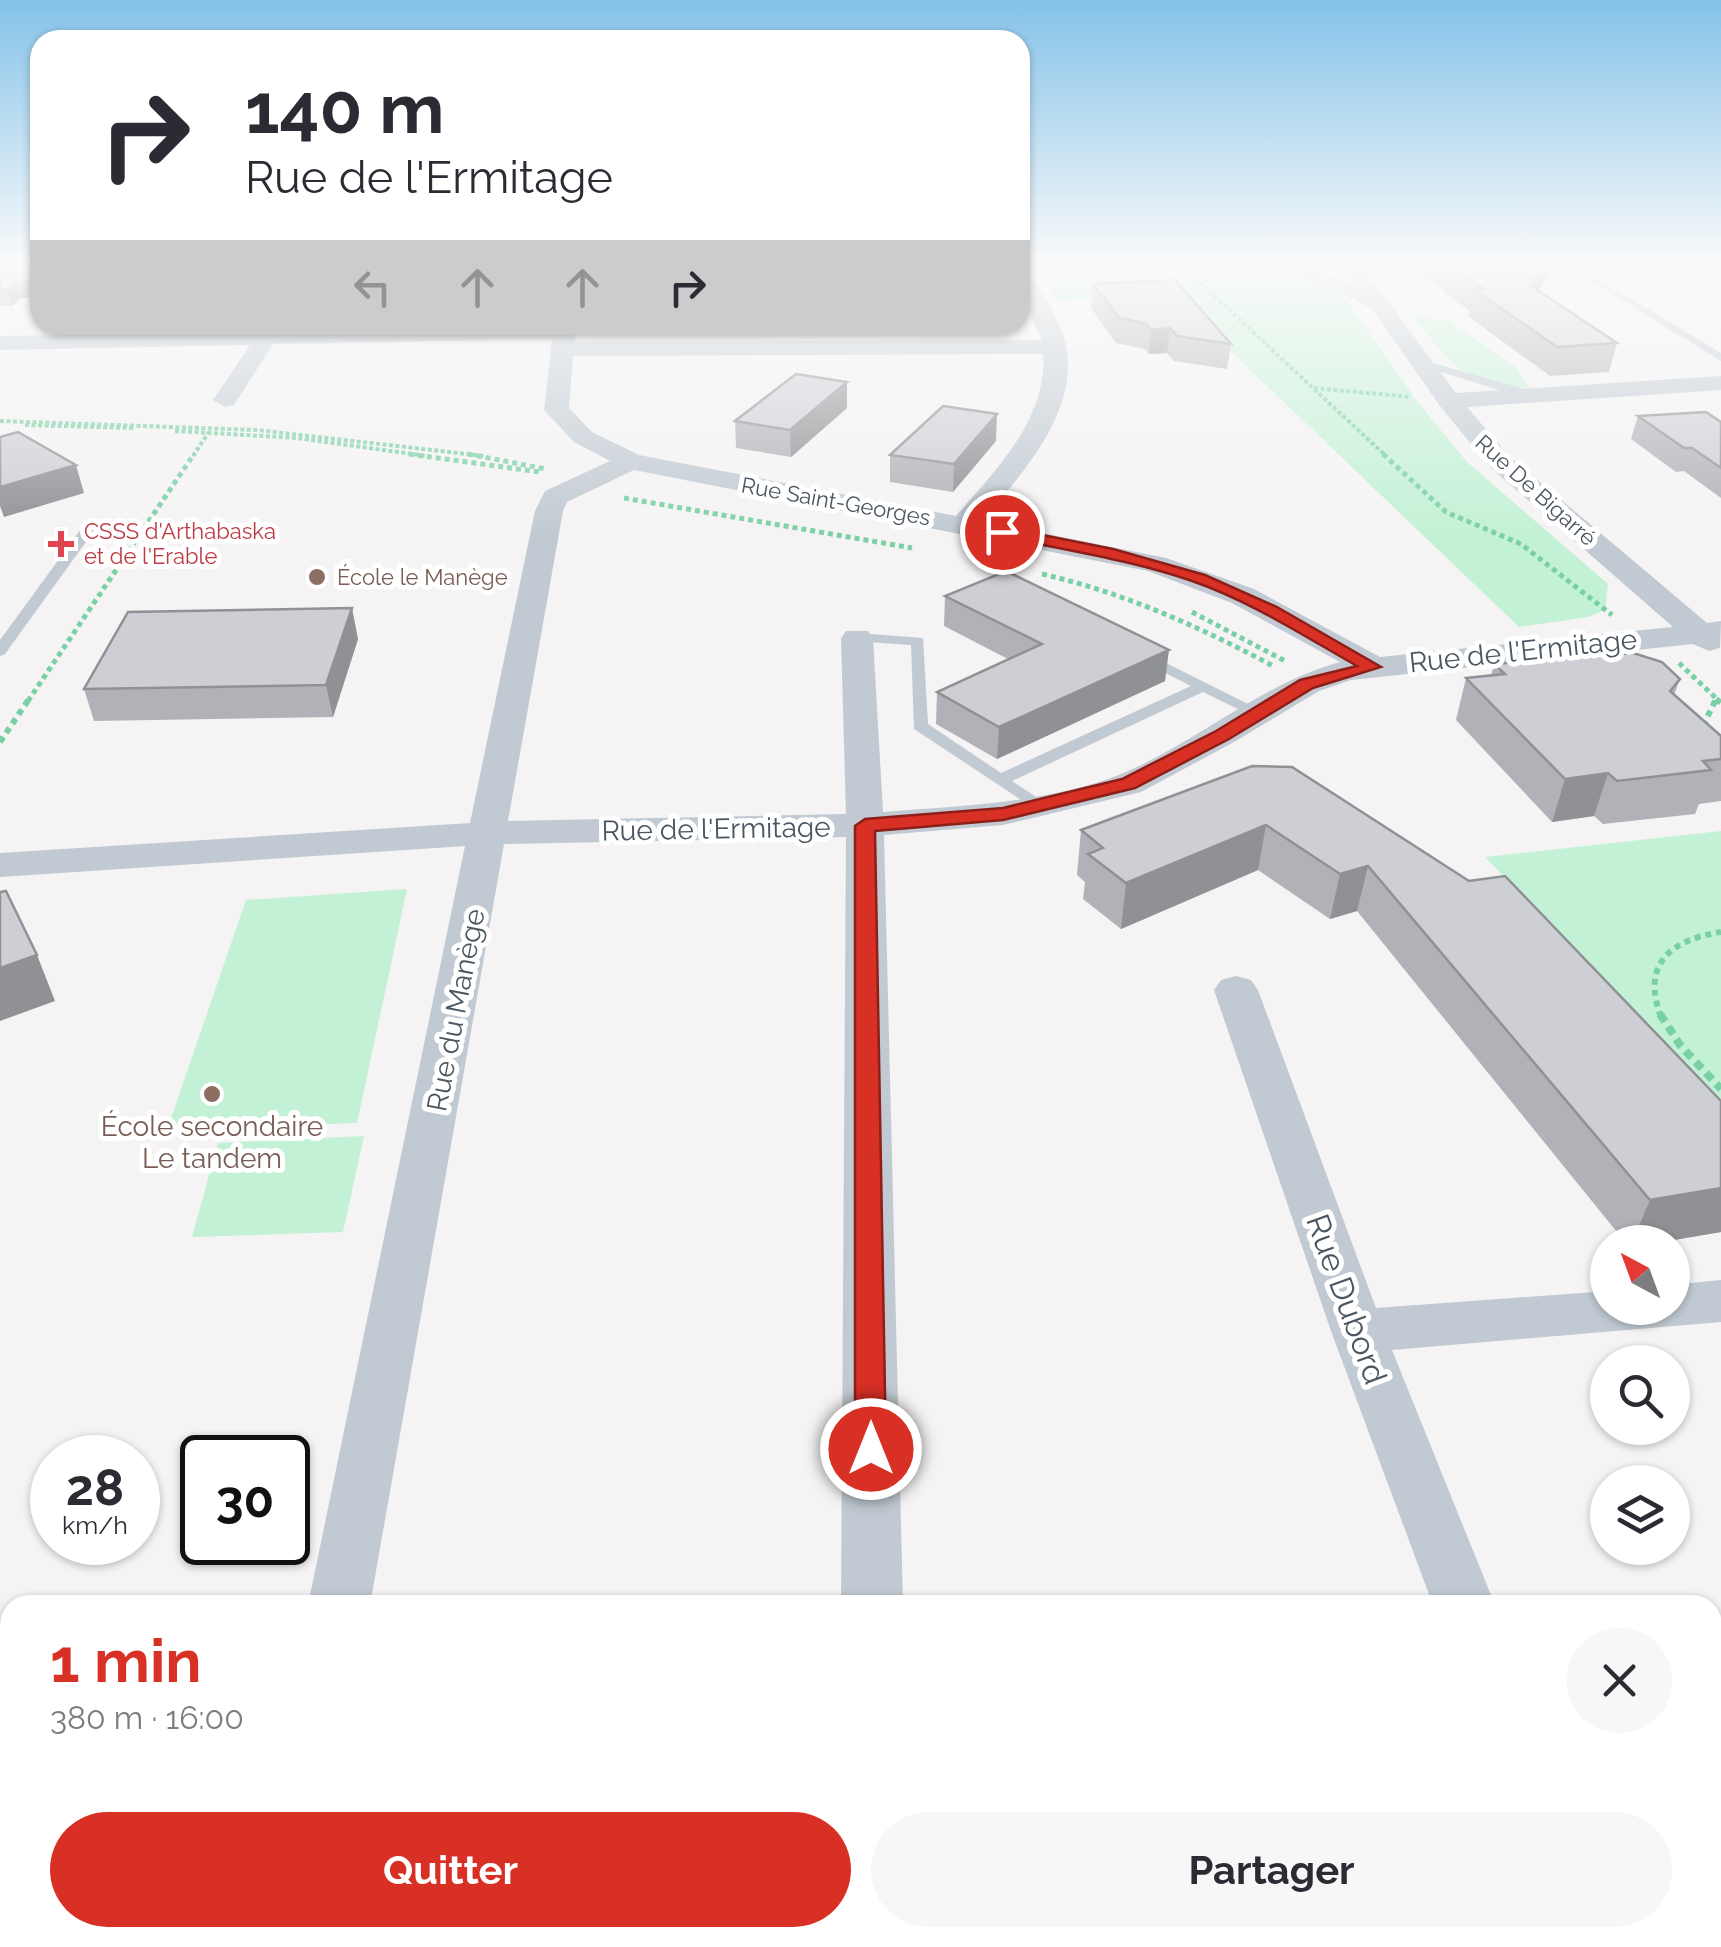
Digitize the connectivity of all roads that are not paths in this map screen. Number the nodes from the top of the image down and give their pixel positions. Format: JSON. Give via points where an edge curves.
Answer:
{"nodes":[{"id":1,"x":254,"y":356,"type":"edge"},
{"id":2,"x":561,"y":356,"type":"edge"},
{"id":3,"x":1054,"y":356,"type":"edge"},
{"id":4,"x":1418,"y":356,"type":"edge"},
{"id":5,"x":1424,"y":363,"type":"junction"},
{"id":6,"x":1721,"y":383,"type":"edge"},
{"id":7,"x":1543,"y":395,"type":"junction"},
{"id":8,"x":225,"y":400,"type":"road end"},
{"id":9,"x":1448,"y":400,"type":"junction"},
{"id":10,"x":631,"y":461,"type":"junction"},
{"id":11,"x":94,"y":520,"type":"dead end"},
{"id":12,"x":964,"y":524,"type":"junction"},
{"id":13,"x":857,"y":638,"type":"joint"},
{"id":14,"x":1714,"y":638,"type":"edge"},
{"id":15,"x":0,"y":652,"type":"edge"},
{"id":16,"x":1134,"y":652,"type":"edge"},
{"id":17,"x":1372,"y":667,"type":"junction"},
{"id":18,"x":1204,"y":686,"type":"junction"},
{"id":19,"x":1258,"y":713,"type":"junction"},
{"id":20,"x":999,"y":780,"type":"junction"},
{"id":21,"x":1038,"y":806,"type":"junction"},
{"id":22,"x":865,"y":826,"type":"junction"},
{"id":23,"x":490,"y":833,"type":"junction"},
{"id":24,"x":0,"y":866,"type":"edge"},
{"id":25,"x":1236,"y":990,"type":"dead end"},
{"id":26,"x":1721,"y":1301,"type":"edge"},
{"id":27,"x":1690,"y":1304,"type":"edge"},
{"id":28,"x":1590,"y":1313,"type":"edge"},
{"id":29,"x":1358,"y":1330,"type":"junction"},
{"id":30,"x":341,"y":1595,"type":"edge"},
{"id":31,"x":872,"y":1595,"type":"edge"},
{"id":32,"x":1460,"y":1595,"type":"edge"}],
"edges":[{"from":1,"to":8,"type":"street"},
{"from":2,"to":10,"type":"street","name":"Rue Saint-Georges","via":[[556,410],[583,437]]},
{"from":3,"to":12,"type":"street","via":[[1048,406],[1012,468]]},
{"from":4,"to":5,"type":"street","name":"Rue De Bigarré"},
{"from":5,"to":7,"type":"lane"},
{"from":5,"to":9,"type":"street","name":"Rue De Bigarré"},
{"from":6,"to":7,"type":"street"},
{"from":7,"to":9,"type":"street"},
{"from":9,"to":14,"type":"street","name":"Rue De Bigarré","via":[[1500,461]]},
{"from":10,"to":12,"type":"street","name":"Rue Saint-Georges"},
{"from":10,"to":23,"type":"street","name":"Rue du Manège","via":[[555,497],[549,511]]},
{"from":11,"to":15,"type":"lane"},
{"from":12,"to":17,"type":"street","name":"Rue Saint-Georges","via":[[1113,553],[1199,578]]},
{"from":13,"to":20,"type":"lane","via":[[918,641],[920,726]]},
{"from":13,"to":22,"type":"street"},
{"from":14,"to":17,"type":"street","name":"Rue de l'Ermitage","via":[[1651,636]]},
{"from":16,"to":18,"type":"lane"},
{"from":17,"to":19,"type":"street","name":"Rue de l'Ermitage","via":[[1313,681]]},
{"from":18,"to":19,"type":"lane"},
{"from":18,"to":20,"type":"lane"},
{"from":19,"to":21,"type":"street","name":"Rue de l'Ermitage","via":[[1128,784]]},
{"from":20,"to":21,"type":"lane"},
{"from":21,"to":22,"type":"street","name":"Rue de l'Ermitage"},
{"from":22,"to":23,"type":"street","name":"Rue de l'Ermitage"},
{"from":22,"to":31,"type":"street"},
{"from":23,"to":24,"type":"street","name":"Rue de l'Ermitage"},
{"from":23,"to":30,"type":"street","name":"Rue du Manège"},
{"from":25,"to":29,"type":"street","name":"Rue Dubord"},
{"from":26,"to":27,"type":"street"},
{"from":28,"to":29,"type":"street"},
{"from":29,"to":32,"type":"street","name":"Rue Dubord"}]}
